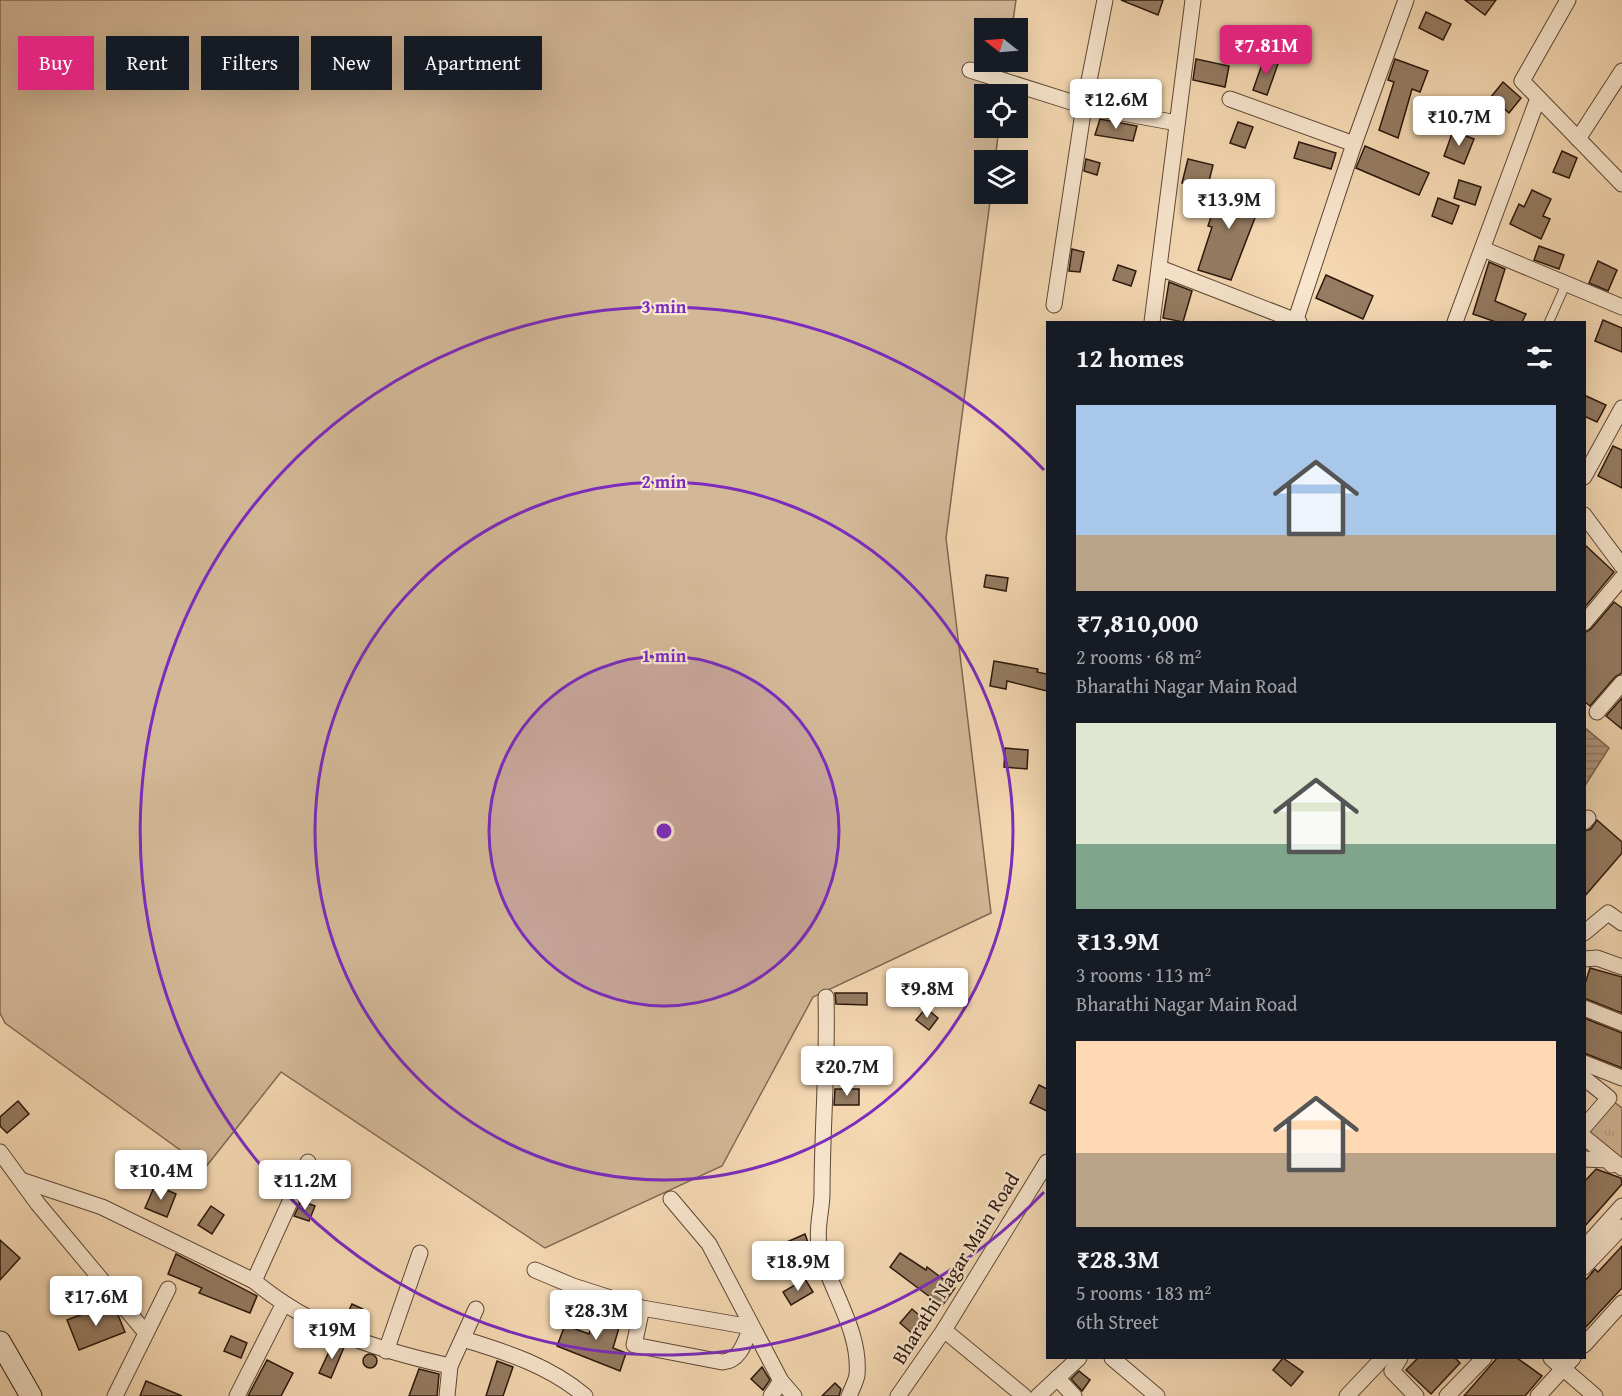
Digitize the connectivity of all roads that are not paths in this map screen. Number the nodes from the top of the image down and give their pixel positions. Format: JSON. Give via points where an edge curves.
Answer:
{"nodes":[{"id":1,"x":1105,"y":0,"type":"edge"},
{"id":2,"x":1193,"y":0,"type":"edge"},
{"id":3,"x":1568,"y":0,"type":"edge"},
{"id":4,"x":1404,"y":1,"type":"edge"},
{"id":5,"x":970,"y":70,"type":"dead end"},
{"id":6,"x":1622,"y":71,"type":"edge"},
{"id":7,"x":1538,"y":98,"type":"junction"},
{"id":8,"x":1230,"y":99,"type":"dead end"},
{"id":9,"x":1084,"y":106,"type":"junction"},
{"id":10,"x":1177,"y":123,"type":"junction"},
{"id":11,"x":1578,"y":139,"type":"junction"},
{"id":12,"x":1354,"y":144,"type":"junction"},
{"id":13,"x":1622,"y":184,"type":"edge"},
{"id":14,"x":1483,"y":249,"type":"junction"},
{"id":15,"x":1160,"y":268,"type":"junction"},
{"id":16,"x":1566,"y":284,"type":"junction"},
{"id":17,"x":1054,"y":305,"type":"dead end"},
{"id":18,"x":1622,"y":307,"type":"edge"},
{"id":19,"x":1152,"y":321,"type":"edge"},
{"id":20,"x":1293,"y":321,"type":"edge"},
{"id":21,"x":1296,"y":321,"type":"edge"},
{"id":22,"x":1455,"y":321,"type":"edge"},
{"id":23,"x":1549,"y":321,"type":"edge"},
{"id":24,"x":1622,"y":408,"type":"edge"},
{"id":25,"x":1586,"y":473,"type":"edge"},
{"id":26,"x":1586,"y":518,"type":"edge"},
{"id":27,"x":1622,"y":566,"type":"edge"},
{"id":28,"x":1622,"y":578,"type":"edge"},
{"id":29,"x":1586,"y":620,"type":"edge"},
{"id":30,"x":1622,"y":684,"type":"edge"},
{"id":31,"x":1598,"y":712,"type":"dead end"},
{"id":32,"x":1622,"y":923,"type":"edge"},
{"id":33,"x":1586,"y":931,"type":"edge"},
{"id":34,"x":1586,"y":959,"type":"edge"},
{"id":35,"x":1622,"y":967,"type":"edge"},
{"id":36,"x":826,"y":997,"type":"dead end"},
{"id":37,"x":1586,"y":1009,"type":"edge"},
{"id":38,"x":1622,"y":1023,"type":"edge"},
{"id":39,"x":1586,"y":1064,"type":"edge"},
{"id":40,"x":1622,"y":1078,"type":"edge"},
{"id":41,"x":1586,"y":1080,"type":"edge"},
{"id":42,"x":1586,"y":1125,"type":"edge"},
{"id":43,"x":1586,"y":1139,"type":"edge"},
{"id":44,"x":0,"y":1152,"type":"edge"},
{"id":45,"x":1586,"y":1159,"type":"edge"},
{"id":46,"x":308,"y":1162,"type":"dead end"},
{"id":47,"x":1046,"y":1164,"type":"edge"},
{"id":48,"x":1622,"y":1168,"type":"edge"},
{"id":49,"x":1622,"y":1174,"type":"edge"},
{"id":50,"x":21,"y":1180,"type":"junction"},
{"id":51,"x":671,"y":1199,"type":"dead end"},
{"id":52,"x":1622,"y":1199,"type":"edge"},
{"id":53,"x":1622,"y":1206,"type":"edge"},
{"id":54,"x":1622,"y":1227,"type":"edge"},
{"id":55,"x":1586,"y":1238,"type":"edge"},
{"id":56,"x":1586,"y":1246,"type":"edge"},
{"id":57,"x":420,"y":1253,"type":"dead end"},
{"id":58,"x":1586,"y":1265,"type":"edge"},
{"id":59,"x":535,"y":1270,"type":"dead end"},
{"id":60,"x":254,"y":1281,"type":"junction"},
{"id":61,"x":168,"y":1289,"type":"dead end"},
{"id":62,"x":1622,"y":1295,"type":"edge"},
{"id":63,"x":1622,"y":1303,"type":"edge"},
{"id":64,"x":284,"y":1305,"type":"junction"},
{"id":65,"x":642,"y":1308,"type":"junction"},
{"id":66,"x":476,"y":1309,"type":"dead end"},
{"id":67,"x":751,"y":1327,"type":"junction"},
{"id":68,"x":944,"y":1330,"type":"junction"},
{"id":69,"x":146,"y":1333,"type":"junction"},
{"id":70,"x":1586,"y":1333,"type":"edge"},
{"id":71,"x":463,"y":1338,"type":"junction"},
{"id":72,"x":0,"y":1342,"type":"edge"},
{"id":73,"x":1586,"y":1343,"type":"edge"},
{"id":74,"x":386,"y":1351,"type":"junction"},
{"id":75,"x":1078,"y":1359,"type":"edge"},
{"id":76,"x":1113,"y":1359,"type":"edge"},
{"id":77,"x":1382,"y":1359,"type":"edge"},
{"id":78,"x":1399,"y":1359,"type":"edge"},
{"id":79,"x":1470,"y":1359,"type":"edge"},
{"id":80,"x":1483,"y":1359,"type":"edge"},
{"id":81,"x":1568,"y":1363,"type":"edge"},
{"id":82,"x":450,"y":1366,"type":"junction"},
{"id":83,"x":1057,"y":1378,"type":"junction"},
{"id":84,"x":781,"y":1381,"type":"junction"},
{"id":85,"x":31,"y":1396,"type":"edge"},
{"id":86,"x":115,"y":1396,"type":"edge"},
{"id":87,"x":237,"y":1396,"type":"edge"},
{"id":88,"x":447,"y":1396,"type":"edge"},
{"id":89,"x":585,"y":1396,"type":"edge"},
{"id":90,"x":771,"y":1396,"type":"edge"},
{"id":91,"x":794,"y":1396,"type":"edge"},
{"id":92,"x":849,"y":1396,"type":"edge"},
{"id":93,"x":898,"y":1396,"type":"edge"},
{"id":94,"x":1024,"y":1396,"type":"edge"},
{"id":95,"x":1038,"y":1396,"type":"edge"},
{"id":96,"x":1074,"y":1396,"type":"edge"},
{"id":97,"x":1157,"y":1396,"type":"edge"},
{"id":98,"x":1347,"y":1396,"type":"edge"},
{"id":99,"x":1416,"y":1396,"type":"edge"},
{"id":100,"x":1435,"y":1396,"type":"edge"},
{"id":101,"x":1448,"y":1396,"type":"edge"},
{"id":102,"x":1538,"y":1396,"type":"edge"},
{"id":103,"x":1595,"y":1396,"type":"edge"}],
"edges":[{"from":1,"to":9,"type":"street"},
{"from":2,"to":10,"type":"street"},
{"from":3,"to":7,"type":"street","via":[[1522,81]]},
{"from":4,"to":12,"type":"street"},
{"from":5,"to":9,"type":"street"},
{"from":6,"to":11,"type":"street"},
{"from":7,"to":11,"type":"street"},
{"from":7,"to":14,"type":"street"},
{"from":8,"to":12,"type":"street"},
{"from":9,"to":10,"type":"street"},
{"from":9,"to":17,"type":"street"},
{"from":10,"to":15,"type":"street"},
{"from":11,"to":13,"type":"street"},
{"from":12,"to":21,"type":"street"},
{"from":14,"to":16,"type":"street"},
{"from":14,"to":22,"type":"street"},
{"from":15,"to":19,"type":"street"},
{"from":15,"to":20,"type":"street"},
{"from":16,"to":18,"type":"street"},
{"from":16,"to":23,"type":"lane"},
{"from":24,"to":25,"type":"street"},
{"from":26,"to":27,"type":"street"},
{"from":28,"to":29,"type":"street"},
{"from":30,"to":31,"type":"street"},
{"from":32,"to":33,"type":"street","via":[[1608,913]]},
{"from":34,"to":35,"type":"street","via":[[1597,958]]},
{"from":36,"to":92,"type":"street","via":[[828,1057],[821,1130],[819,1242],[854,1346],[857,1375]]},
{"from":37,"to":38,"type":"street"},
{"from":39,"to":40,"type":"street"},
{"from":41,"to":42,"type":"street","via":[[1609,1098]]},
{"from":43,"to":48,"type":"street"},
{"from":44,"to":50,"type":"street"},
{"from":45,"to":49,"type":"street","via":[[1606,1160]]},
{"from":46,"to":60,"type":"street"},
{"from":47,"to":68,"type":"street","name":"Bharathi Nagar Main Road"},
{"from":50,"to":60,"type":"street","via":[[102,1207]]},
{"from":50,"to":69,"type":"street"},
{"from":51,"to":67,"type":"street","via":[[709,1244]]},
{"from":52,"to":55,"type":"street"},
{"from":53,"to":56,"type":"street"},
{"from":54,"to":58,"type":"street"},
{"from":57,"to":74,"type":"street"},
{"from":59,"to":65,"type":"street"},
{"from":60,"to":64,"type":"street"},
{"from":61,"to":69,"type":"street"},
{"from":62,"to":70,"type":"street"},
{"from":63,"to":73,"type":"street"},
{"from":64,"to":74,"type":"street","via":[[365,1345]]},
{"from":64,"to":87,"type":"street"},
{"from":65,"to":67,"type":"street"},
{"from":65,"to":67,"type":"street","via":[[634,1345],[722,1362],[740,1352]]},
{"from":66,"to":71,"type":"street"},
{"from":67,"to":84,"type":"street"},
{"from":68,"to":93,"type":"street","name":"Bharathi Nagar Main Road"},
{"from":68,"to":94,"type":"street"},
{"from":69,"to":86,"type":"street"},
{"from":71,"to":82,"type":"street"},
{"from":71,"to":89,"type":"street","via":[[534,1364],[567,1381]]},
{"from":72,"to":85,"type":"street"},
{"from":74,"to":82,"type":"street"},
{"from":75,"to":83,"type":"street"},
{"from":76,"to":97,"type":"street"},
{"from":77,"to":98,"type":"street"},
{"from":78,"to":99,"type":"street","via":[[1392,1371]]},
{"from":79,"to":100,"type":"street"},
{"from":80,"to":101,"type":"street"},
{"from":81,"to":102,"type":"street"},
{"from":81,"to":103,"type":"street"},
{"from":82,"to":88,"type":"street"},
{"from":83,"to":95,"type":"street"},
{"from":83,"to":96,"type":"street"},
{"from":84,"to":90,"type":"street"},
{"from":84,"to":91,"type":"street"}]}
